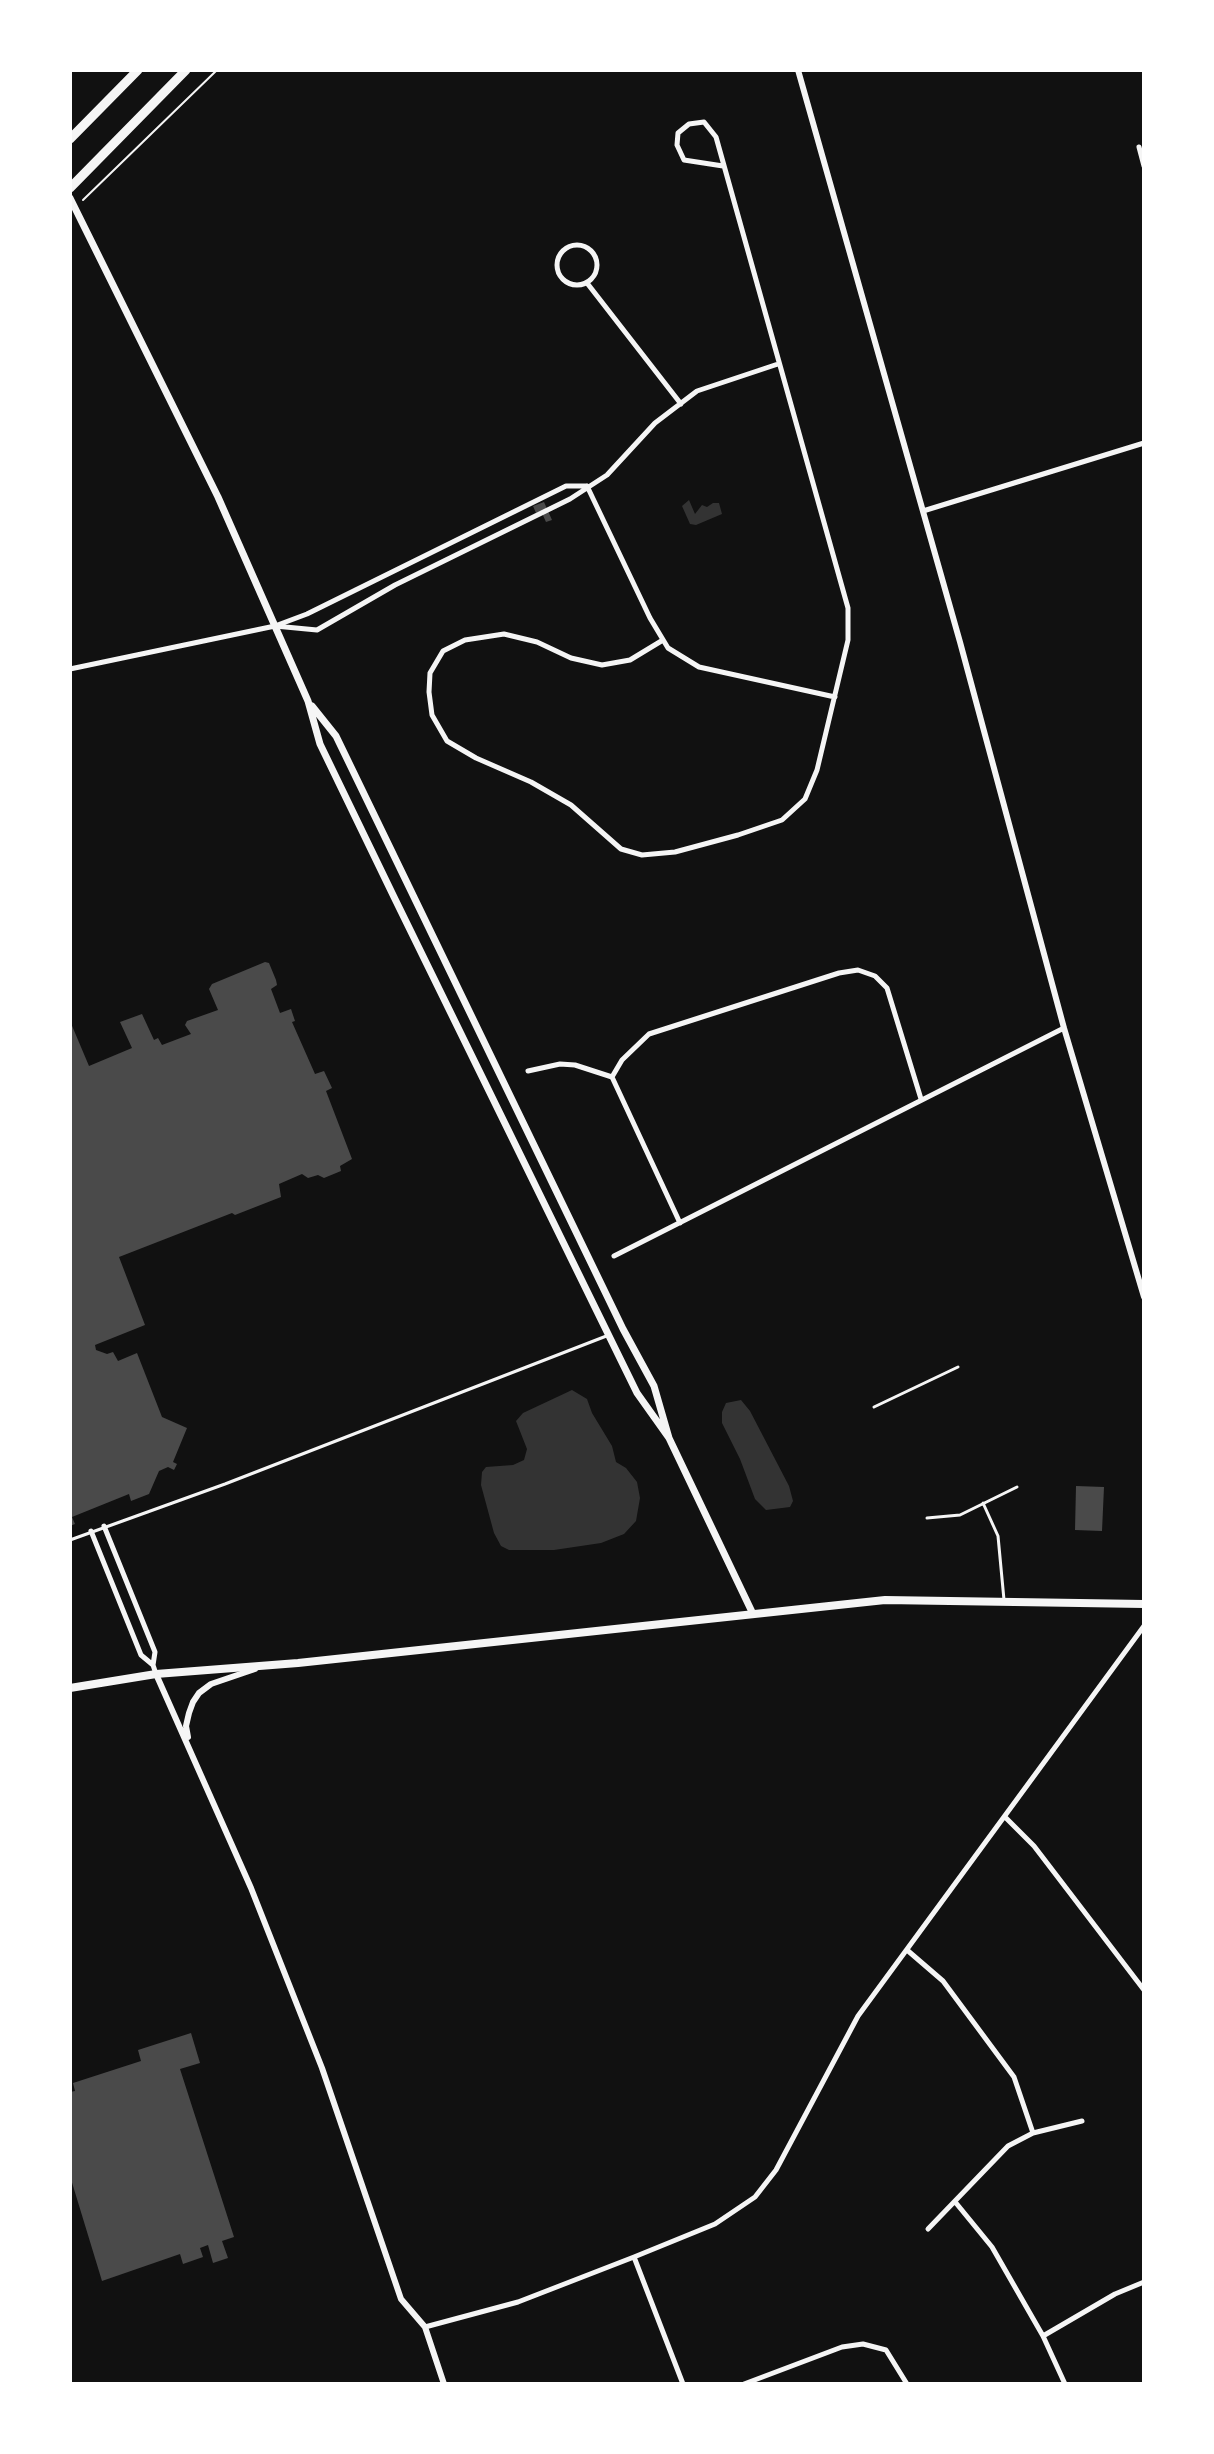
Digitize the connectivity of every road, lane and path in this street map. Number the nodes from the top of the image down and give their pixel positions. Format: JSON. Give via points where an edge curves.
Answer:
{"nodes":[{"id":1,"x":138,"y":70,"type":"edge"},
{"id":2,"x":217,"y":70,"type":"edge"},
{"id":3,"x":798,"y":70,"type":"edge"},
{"id":4,"x":185,"y":72,"type":"edge"},
{"id":5,"x":70,"y":139,"type":"edge"},
{"id":6,"x":1139,"y":147,"type":"dead end"},
{"id":7,"x":723,"y":166,"type":"junction"},
{"id":8,"x":1144,"y":166,"type":"edge"},
{"id":9,"x":70,"y":188,"type":"edge"},
{"id":10,"x":92,"y":190,"type":"dead end"},
{"id":11,"x":70,"y":198,"type":"edge"},
{"id":12,"x":587,"y":283,"type":"junction"},
{"id":13,"x":778,"y":364,"type":"junction"},
{"id":14,"x":681,"y":404,"type":"junction"},
{"id":15,"x":1144,"y":443,"type":"edge"},
{"id":16,"x":587,"y":486,"type":"junction"},
{"id":17,"x":923,"y":511,"type":"junction"},
{"id":18,"x":275,"y":626,"type":"junction"},
{"id":19,"x":663,"y":640,"type":"junction"},
{"id":20,"x":70,"y":669,"type":"edge"},
{"id":21,"x":835,"y":697,"type":"junction"},
{"id":22,"x":308,"y":701,"type":"junction"},
{"id":23,"x":1064,"y":1028,"type":"junction"},
{"id":24,"x":528,"y":1071,"type":"dead end"},
{"id":25,"x":612,"y":1077,"type":"junction"},
{"id":26,"x":921,"y":1099,"type":"junction"},
{"id":27,"x":680,"y":1223,"type":"junction"},
{"id":28,"x":614,"y":1256,"type":"dead end"},
{"id":29,"x":1144,"y":1297,"type":"edge"},
{"id":30,"x":609,"y":1335,"type":"junction"},
{"id":31,"x":958,"y":1367,"type":"dead end"},
{"id":32,"x":874,"y":1407,"type":"dead end"},
{"id":33,"x":669,"y":1438,"type":"junction"},
{"id":34,"x":1017,"y":1487,"type":"dead end"},
{"id":35,"x":983,"y":1503,"type":"junction"},
{"id":36,"x":927,"y":1518,"type":"dead end"},
{"id":37,"x":104,"y":1526,"type":"junction"},
{"id":38,"x":91,"y":1531,"type":"junction"},
{"id":39,"x":70,"y":1540,"type":"edge"},
{"id":40,"x":1004,"y":1601,"type":"junction"},
{"id":41,"x":1144,"y":1604,"type":"edge"},
{"id":42,"x":753,"y":1614,"type":"junction"},
{"id":43,"x":1144,"y":1626,"type":"edge"},
{"id":44,"x":265,"y":1666,"type":"junction"},
{"id":45,"x":154,"y":1670,"type":"junction"},
{"id":46,"x":70,"y":1688,"type":"edge"},
{"id":47,"x":189,"y":1745,"type":"junction"},
{"id":48,"x":1005,"y":1817,"type":"junction"},
{"id":49,"x":907,"y":1950,"type":"junction"},
{"id":50,"x":1144,"y":1990,"type":"edge"},
{"id":51,"x":1082,"y":2121,"type":"dead end"},
{"id":52,"x":1033,"y":2133,"type":"junction"},
{"id":53,"x":956,"y":2203,"type":"junction"},
{"id":54,"x":928,"y":2229,"type":"dead end"},
{"id":55,"x":634,"y":2257,"type":"junction"},
{"id":56,"x":1144,"y":2282,"type":"edge"},
{"id":57,"x":425,"y":2327,"type":"junction"},
{"id":58,"x":1043,"y":2336,"type":"junction"},
{"id":59,"x":444,"y":2384,"type":"edge"},
{"id":60,"x":683,"y":2384,"type":"edge"},
{"id":61,"x":744,"y":2384,"type":"edge"},
{"id":62,"x":907,"y":2384,"type":"edge"},
{"id":63,"x":1065,"y":2384,"type":"edge"}],
"edges":[{"from":1,"to":5,"type":"highway"},
{"from":2,"to":10,"type":"path"},
{"from":3,"to":17,"type":"street"},
{"from":4,"to":9,"type":"highway"},
{"from":6,"to":8,"type":"street"},
{"from":7,"to":7,"type":"street","via":[[716,137],[704,122],[689,124],[678,133],[684,160]]},
{"from":7,"to":13,"type":"street"},
{"from":11,"to":18,"type":"main road","via":[[218,497]]},
{"from":12,"to":12,"type":"street","via":[[598,266],[594,253],[583,245],[567,247],[557,259],[558,273],[567,283]]},
{"from":12,"to":14,"type":"street"},
{"from":13,"to":14,"type":"street","via":[[697,391]]},
{"from":13,"to":21,"type":"street","via":[[848,608],[848,640]]},
{"from":14,"to":16,"type":"street","via":[[655,423],[607,475]]},
{"from":15,"to":17,"type":"street"},
{"from":16,"to":18,"type":"street","via":[[566,486]]},
{"from":16,"to":18,"type":"street","via":[[317,630]]},
{"from":16,"to":19,"type":"street"},
{"from":17,"to":23,"type":"street"},
{"from":18,"to":20,"type":"street"},
{"from":18,"to":22,"type":"main road"},
{"from":19,"to":21,"type":"street","via":[[699,667]]},
{"from":19,"to":21,"type":"street","via":[[630,660],[602,665],[504,634],[465,640],[443,651],[430,673],[432,715],[447,741],[571,805],[621,849],[642,855],[675,852],[782,820],[805,799]]},
{"from":22,"to":30,"type":"main road","via":[[320,744]]},
{"from":22,"to":33,"type":"main road","via":[[336,736],[654,1386]]},
{"from":23,"to":26,"type":"street"},
{"from":23,"to":29,"type":"street"},
{"from":24,"to":25,"type":"street","via":[[575,1065]]},
{"from":25,"to":26,"type":"street","via":[[649,1034],[858,970],[887,988]]},
{"from":25,"to":27,"type":"street"},
{"from":26,"to":27,"type":"street"},
{"from":27,"to":28,"type":"street"},
{"from":30,"to":33,"type":"main road","via":[[637,1393]]},
{"from":30,"to":37,"type":"lane"},
{"from":31,"to":32,"type":"lane"},
{"from":33,"to":42,"type":"main road"},
{"from":34,"to":35,"type":"lane"},
{"from":35,"to":36,"type":"lane","via":[[960,1515]]},
{"from":35,"to":40,"type":"lane","via":[[998,1536]]},
{"from":37,"to":38,"type":"lane"},
{"from":37,"to":45,"type":"street","via":[[155,1652]]},
{"from":38,"to":39,"type":"lane"},
{"from":38,"to":45,"type":"street","via":[[141,1655]]},
{"from":40,"to":41,"type":"main road"},
{"from":40,"to":42,"type":"main road","via":[[885,1600]]},
{"from":42,"to":44,"type":"main road"},
{"from":43,"to":48,"type":"street"},
{"from":44,"to":45,"type":"main road"},
{"from":44,"to":47,"type":"street","via":[[199,1693],[186,1726]]},
{"from":45,"to":46,"type":"main road"},
{"from":45,"to":47,"type":"street"},
{"from":47,"to":57,"type":"street","via":[[322,2068],[401,2299]]},
{"from":48,"to":49,"type":"street"},
{"from":48,"to":50,"type":"street","via":[[1034,1846]]},
{"from":49,"to":52,"type":"street","via":[[943,1981],[1014,2077]]},
{"from":49,"to":55,"type":"street","via":[[858,2016],[776,2170],[755,2197],[715,2224]]},
{"from":51,"to":52,"type":"street"},
{"from":52,"to":53,"type":"street","via":[[999,2154]]},
{"from":53,"to":54,"type":"street"},
{"from":53,"to":58,"type":"street","via":[[992,2247]]},
{"from":55,"to":57,"type":"street","via":[[518,2302]]},
{"from":55,"to":60,"type":"street"},
{"from":56,"to":58,"type":"street"},
{"from":57,"to":59,"type":"street"},
{"from":58,"to":63,"type":"street"},
{"from":61,"to":62,"type":"street","via":[[863,2344],[886,2350]]}]}
